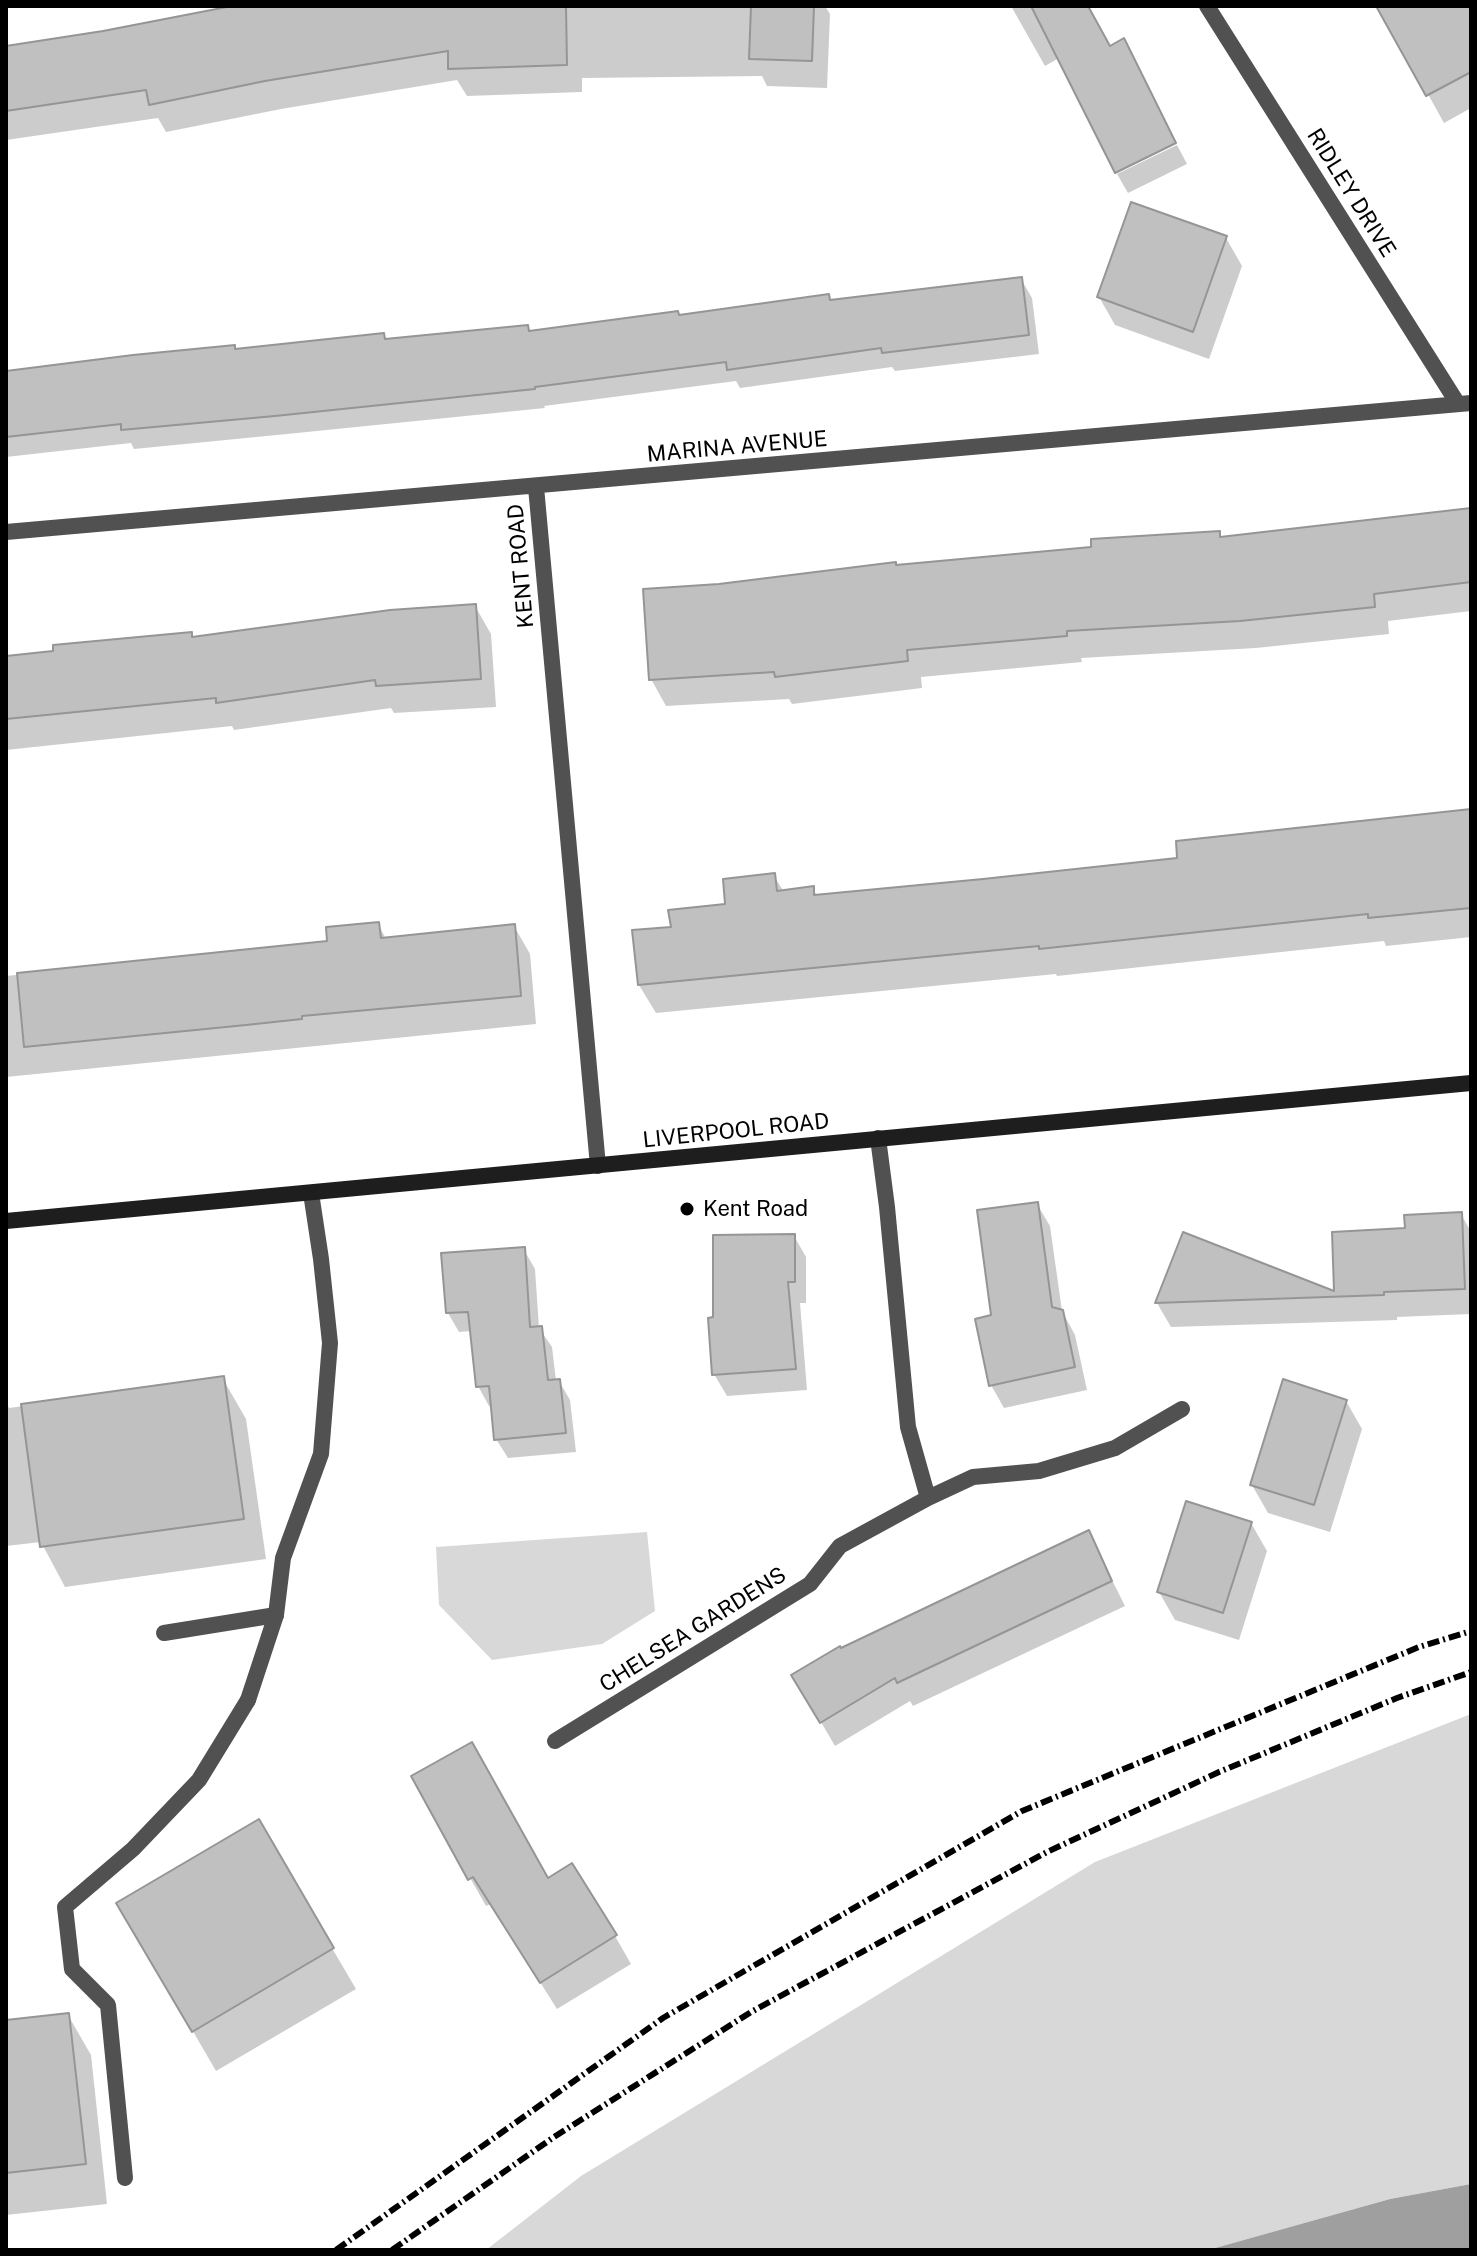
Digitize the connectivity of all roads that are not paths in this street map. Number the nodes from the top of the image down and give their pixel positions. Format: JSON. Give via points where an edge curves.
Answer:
{"nodes":[{"id":1,"x":1207,"y":6,"type":"edge"},
{"id":2,"x":1464,"y":403,"type":"edge"},
{"id":3,"x":536,"y":487,"type":"junction"},
{"id":4,"x":6,"y":532,"type":"edge"},
{"id":5,"x":1471,"y":1083,"type":"edge"},
{"id":6,"x":878,"y":1138,"type":"junction"},
{"id":7,"x":598,"y":1166,"type":"junction"},
{"id":8,"x":311,"y":1193,"type":"junction"},
{"id":9,"x":6,"y":1221,"type":"edge"},
{"id":10,"x":1182,"y":1409,"type":"dead end"},
{"id":11,"x":928,"y":1498,"type":"junction"},
{"id":12,"x":276,"y":1615,"type":"junction"},
{"id":13,"x":164,"y":1633,"type":"dead end"},
{"id":14,"x":555,"y":1741,"type":"dead end"},
{"id":15,"x":125,"y":2178,"type":"dead end"}],
"edges":[{"from":1,"to":2,"type":"street","name":"RIDLEY DRIVE"},
{"from":2,"to":3,"type":"street","name":"MARINA AVENUE"},
{"from":3,"to":4,"type":"street","name":"MARINA AVENUE"},
{"from":3,"to":7,"type":"street","name":"KENT ROAD"},
{"from":5,"to":6,"type":"street","name":"LIVERPOOL ROAD"},
{"from":6,"to":7,"type":"street","name":"LIVERPOOL ROAD"},
{"from":6,"to":11,"type":"street","via":[[908,1427]]},
{"from":7,"to":8,"type":"street","name":"LIVERPOOL ROAD"},
{"from":8,"to":9,"type":"street","name":"LIVERPOOL ROAD"},
{"from":8,"to":12,"type":"street","via":[[329,1358],[321,1454],[283,1558]]},
{"from":10,"to":11,"type":"street","name":"CHELSEA GARDENS","via":[[1115,1448],[1039,1471],[973,1477]]},
{"from":11,"to":14,"type":"street","name":"CHELSEA GARDENS","via":[[840,1546],[810,1584]]},
{"from":12,"to":13,"type":"street"},
{"from":12,"to":15,"type":"street","via":[[248,1700],[199,1780],[133,1849],[65,1907],[72,1969],[108,2005]]}]}
